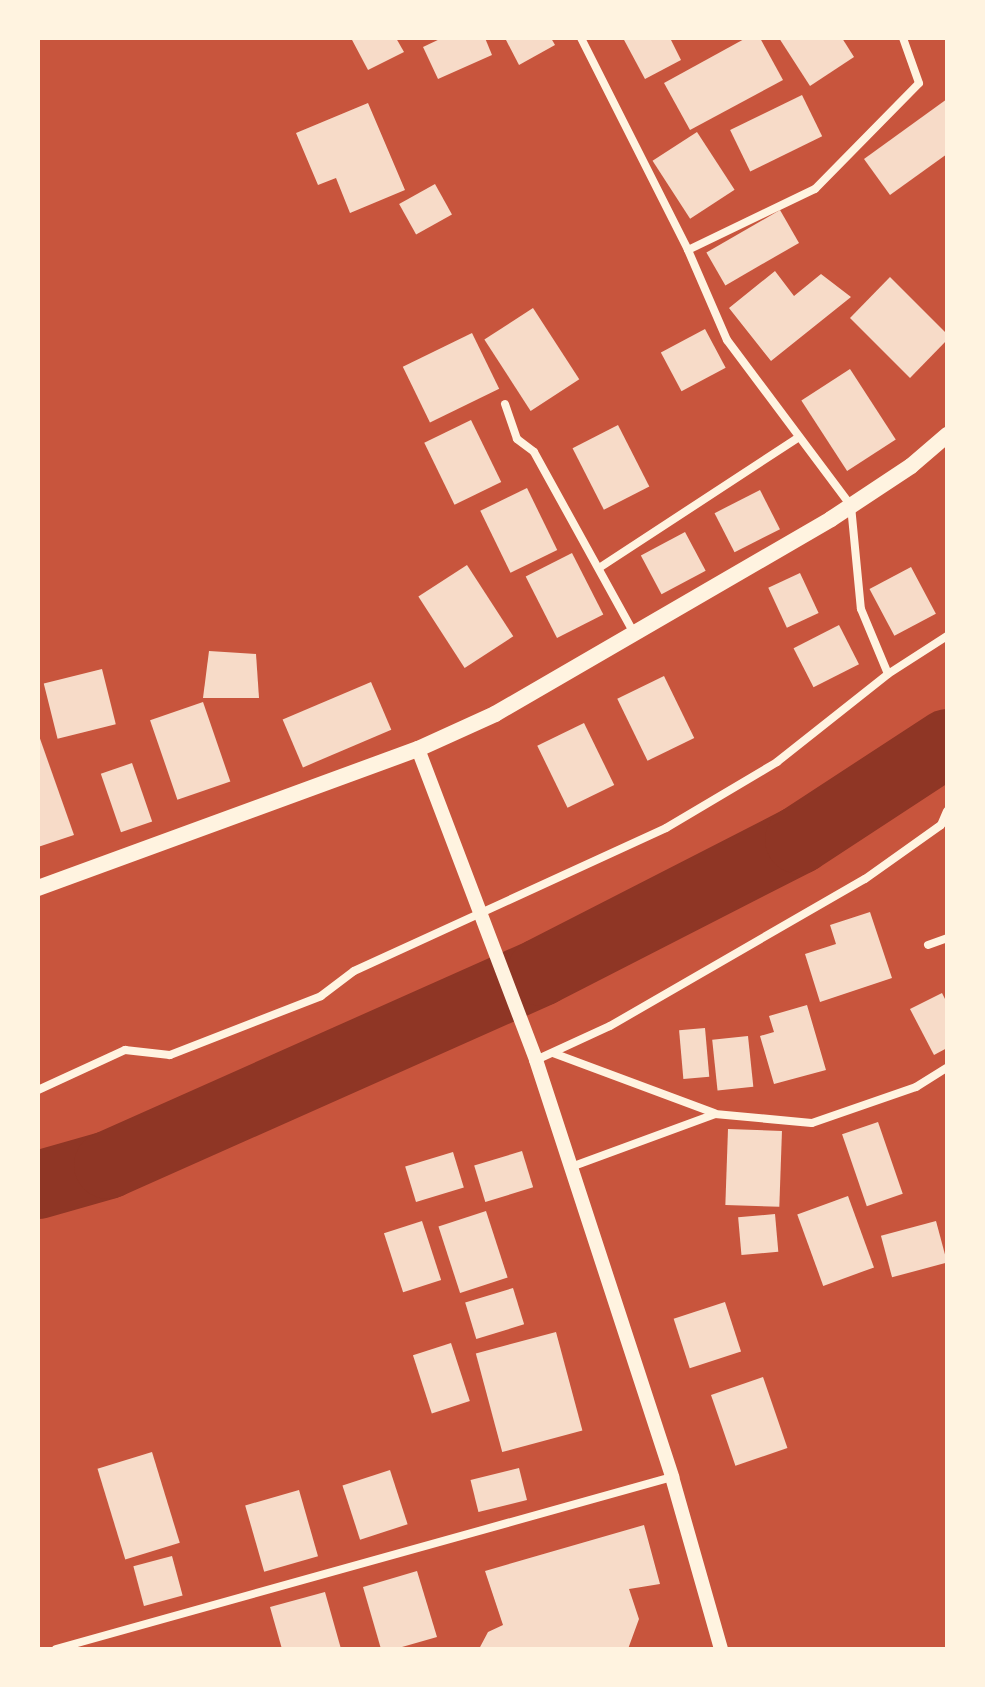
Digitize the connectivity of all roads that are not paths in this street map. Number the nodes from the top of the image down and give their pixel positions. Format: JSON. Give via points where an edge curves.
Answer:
{"nodes":[{"id":1,"x":581,"y":38,"type":"edge"},
{"id":2,"x":903,"y":38,"type":"edge"},
{"id":3,"x":688,"y":250,"type":"junction"},
{"id":4,"x":505,"y":404,"type":"dead end"},
{"id":5,"x":947,"y":435,"type":"edge"},
{"id":6,"x":799,"y":437,"type":"junction"},
{"id":7,"x":851,"y":506,"type":"junction"},
{"id":8,"x":599,"y":568,"type":"junction"},
{"id":9,"x":634,"y":633,"type":"junction"},
{"id":10,"x":947,"y":636,"type":"edge"},
{"id":11,"x":888,"y":674,"type":"junction"},
{"id":12,"x":418,"y":749,"type":"junction"},
{"id":13,"x":947,"y":811,"type":"edge"},
{"id":14,"x":38,"y":888,"type":"edge"},
{"id":15,"x":482,"y":913,"type":"junction"},
{"id":16,"x":947,"y":938,"type":"edge"},
{"id":17,"x":928,"y":945,"type":"dead end"},
{"id":18,"x":553,"y":1053,"type":"junction"},
{"id":19,"x":533,"y":1054,"type":"junction"},
{"id":20,"x":947,"y":1068,"type":"edge"},
{"id":21,"x":38,"y":1090,"type":"edge"},
{"id":22,"x":715,"y":1114,"type":"junction"},
{"id":23,"x":571,"y":1167,"type":"junction"},
{"id":24,"x":672,"y":1477,"type":"junction"},
{"id":25,"x":56,"y":1649,"type":"edge"},
{"id":26,"x":721,"y":1649,"type":"edge"}],
"edges":[{"from":1,"to":3,"type":"street"},
{"from":2,"to":3,"type":"street","via":[[919,83],[815,189]]},
{"from":3,"to":6,"type":"street","via":[[727,340]]},
{"from":4,"to":8,"type":"street","via":[[517,439],[534,452]]},
{"from":5,"to":7,"type":"main road"},
{"from":6,"to":7,"type":"street"},
{"from":6,"to":8,"type":"street"},
{"from":7,"to":9,"type":"main road"},
{"from":7,"to":11,"type":"street","via":[[861,609]]},
{"from":8,"to":9,"type":"street"},
{"from":9,"to":12,"type":"main road","via":[[495,714]]},
{"from":10,"to":11,"type":"street"},
{"from":11,"to":15,"type":"street","via":[[777,762],[666,828]]},
{"from":12,"to":14,"type":"main road"},
{"from":12,"to":15,"type":"street"},
{"from":13,"to":18,"type":"street","via":[[941,825],[865,879],[610,1026]]},
{"from":15,"to":19,"type":"street"},
{"from":15,"to":21,"type":"street","via":[[354,971],[321,996],[170,1055],[125,1050]]},
{"from":16,"to":17,"type":"street"},
{"from":18,"to":19,"type":"street"},
{"from":18,"to":22,"type":"street"},
{"from":19,"to":23,"type":"street"},
{"from":20,"to":22,"type":"street","via":[[916,1087],[812,1123]]},
{"from":22,"to":23,"type":"street"},
{"from":23,"to":24,"type":"street"},
{"from":24,"to":25,"type":"street"},
{"from":24,"to":26,"type":"street"}]}
